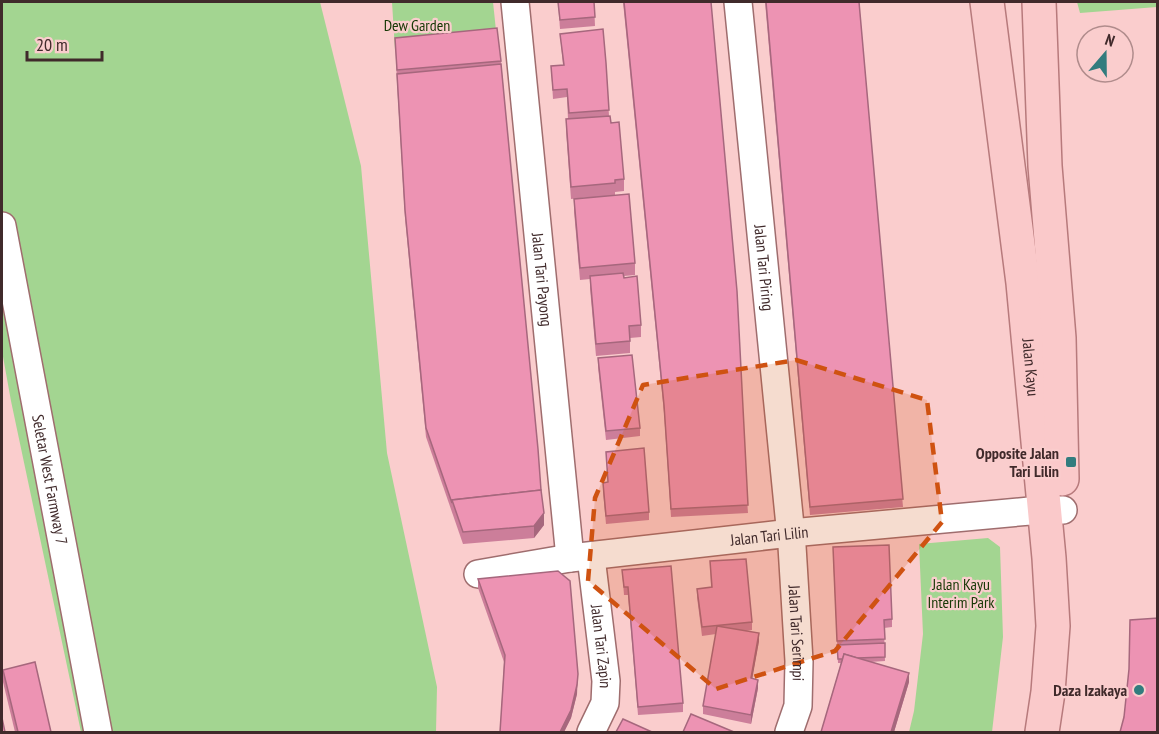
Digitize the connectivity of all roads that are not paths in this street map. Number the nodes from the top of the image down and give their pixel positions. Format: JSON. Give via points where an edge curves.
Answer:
{"nodes":[{"id":1,"x":515,"y":2,"type":"edge"},
{"id":2,"x":738,"y":2,"type":"edge"},
{"id":3,"x":987,"y":2,"type":"edge"},
{"id":4,"x":1039,"y":2,"type":"edge"},
{"id":5,"x":2,"y":226,"type":"edge"},
{"id":6,"x":1054,"y":510,"type":"junction"},
{"id":7,"x":791,"y":533,"type":"junction"},
{"id":8,"x":580,"y":557,"type":"junction"},
{"id":9,"x":478,"y":574,"type":"dead end"},
{"id":10,"x":98,"y":732,"type":"edge"},
{"id":11,"x":591,"y":732,"type":"edge"},
{"id":12,"x":789,"y":732,"type":"edge"},
{"id":13,"x":1042,"y":732,"type":"edge"},
{"id":14,"x":1060,"y":732,"type":"edge"}],
"edges":[{"from":1,"to":8,"type":"street","name":"Jalan Tari Payong"},
{"from":2,"to":7,"type":"street","name":"Jalan Tari Piring"},
{"from":3,"to":6,"type":"main road","name":"Jalan Kayu"},
{"from":4,"to":6,"type":"main road","name":"Jalan Kayu","via":[[1059,338]]},
{"from":5,"to":10,"type":"street","name":"Seletar West Farmway 7"},
{"from":6,"to":7,"type":"street","name":"Jalan Tari Lilin"},
{"from":6,"to":13,"type":"main road","name":"Jalan Kayu","via":[[1053,626]]},
{"from":6,"to":14,"type":"main road","name":"Jalan Kayu","via":[[1069,625]]},
{"from":7,"to":8,"type":"street","name":"Jalan Tari Lilin"},
{"from":7,"to":12,"type":"street","name":"Jalan Tari Serimpi","via":[[799,661],[798,706]]},
{"from":8,"to":9,"type":"street","name":"Jalan Tari Lilin"},
{"from":8,"to":11,"type":"street","name":"Jalan Tari Zapin","via":[[606,681],[605,703]]}]}
